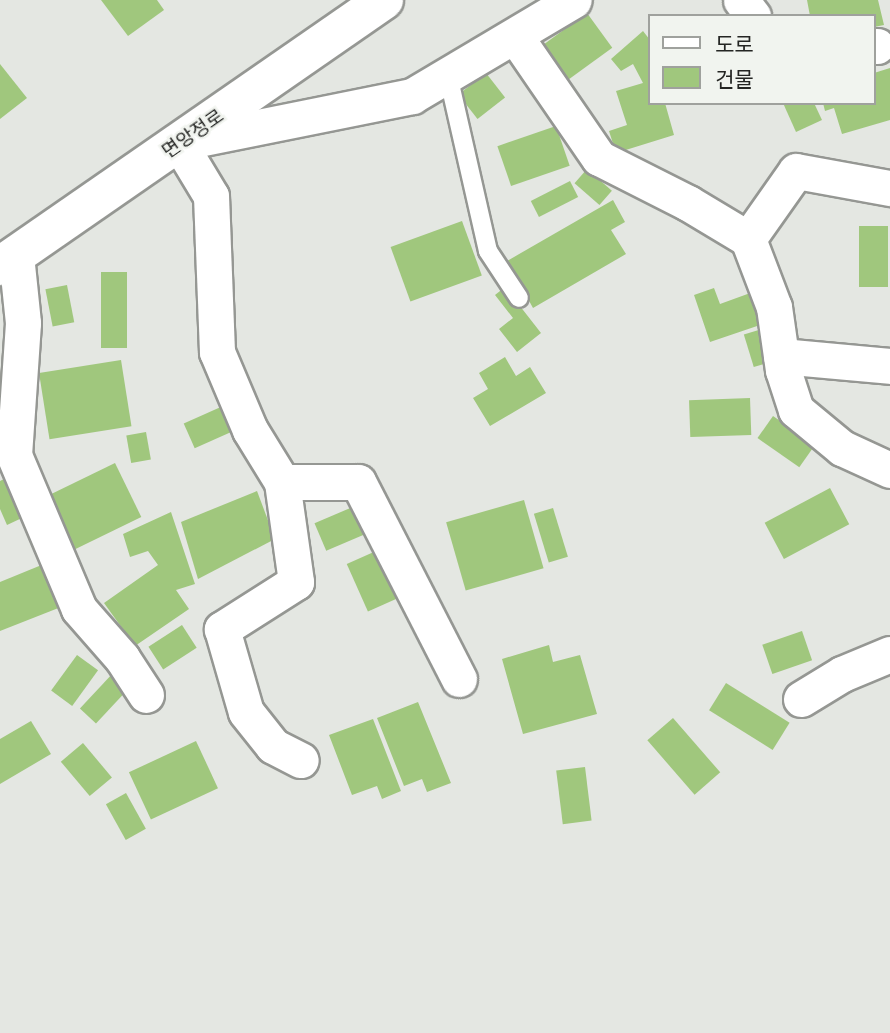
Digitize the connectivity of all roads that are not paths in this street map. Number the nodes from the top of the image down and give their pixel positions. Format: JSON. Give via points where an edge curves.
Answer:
{"nodes":[{"id":1,"x":384,"y":0,"type":"edge"},
{"id":2,"x":574,"y":0,"type":"edge"},
{"id":3,"x":515,"y":36,"type":"junction"},
{"id":4,"x":448,"y":75,"type":"junction"},
{"id":5,"x":179,"y":143,"type":"junction"},
{"id":6,"x":890,"y":188,"type":"edge"},
{"id":7,"x":748,"y":239,"type":"junction"},
{"id":8,"x":8,"y":260,"type":"edge"},
{"id":9,"x":519,"y":298,"type":"dead end"},
{"id":10,"x":781,"y":356,"type":"junction"},
{"id":11,"x":890,"y":366,"type":"edge"},
{"id":12,"x":7,"y":460,"type":"edge"},
{"id":13,"x":890,"y":470,"type":"edge"},
{"id":14,"x":282,"y":482,"type":"junction"},
{"id":15,"x":890,"y":654,"type":"edge"},
{"id":16,"x":458,"y":679,"type":"dead end"},
{"id":17,"x":146,"y":695,"type":"dead end"},
{"id":18,"x":801,"y":699,"type":"dead end"},
{"id":19,"x":301,"y":760,"type":"dead end"}],
"edges":[{"from":1,"to":5,"type":"main road","name":"면앙정로"},
{"from":2,"to":3,"type":"street"},
{"from":3,"to":4,"type":"street"},
{"from":3,"to":7,"type":"street","via":[[599,158],[688,202]]},
{"from":4,"to":5,"type":"street","via":[[412,96]]},
{"from":4,"to":9,"type":"lane","via":[[488,251]]},
{"from":5,"to":8,"type":"main road","name":"면앙정로"},
{"from":5,"to":14,"type":"street","via":[[211,196],[218,352],[250,430]]},
{"from":6,"to":7,"type":"street","via":[[796,171]]},
{"from":7,"to":10,"type":"street","via":[[774,307]]},
{"from":8,"to":12,"type":"street","via":[[23,323]]},
{"from":10,"to":11,"type":"street"},
{"from":10,"to":13,"type":"street","via":[[796,410],[842,448]]},
{"from":12,"to":17,"type":"street","via":[[79,609],[122,658]]},
{"from":14,"to":16,"type":"street","via":[[358,482]]},
{"from":14,"to":19,"type":"street","via":[[296,582],[222,629],[246,712],[272,746]]},
{"from":15,"to":18,"type":"street","via":[[842,674]]}]}
